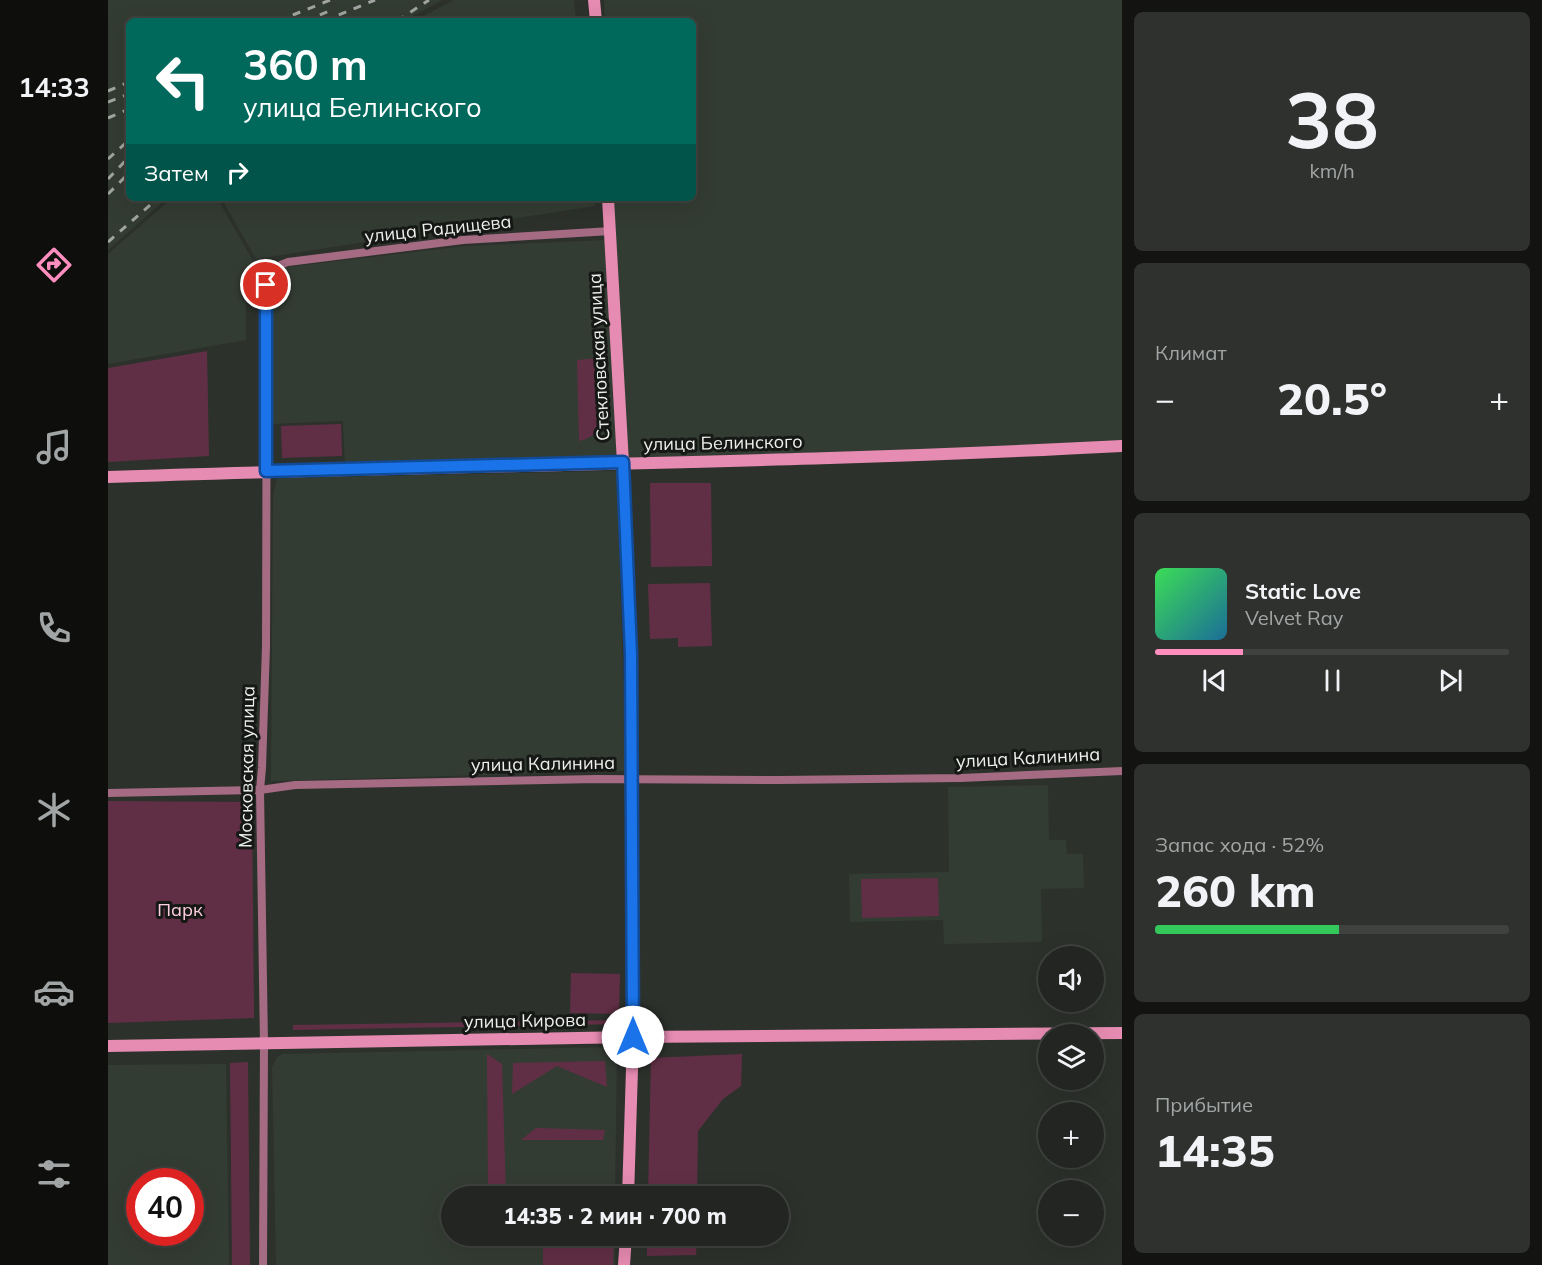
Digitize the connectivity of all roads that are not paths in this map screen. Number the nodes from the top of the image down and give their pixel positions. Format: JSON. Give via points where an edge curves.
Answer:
{"nodes":[{"id":1,"x":594,"y":0,"type":"edge"},
{"id":2,"x":595,"y":18,"type":"edge"},
{"id":3,"x":608,"y":201,"type":"edge"},
{"id":4,"x":611,"y":231,"type":"junction"},
{"id":5,"x":272,"y":270,"type":"joint"},
{"id":6,"x":1122,"y":446,"type":"edge"},
{"id":7,"x":623,"y":462,"type":"junction"},
{"id":8,"x":266,"y":471,"type":"junction"},
{"id":9,"x":108,"y":477,"type":"edge"},
{"id":10,"x":1122,"y":771,"type":"edge"},
{"id":11,"x":632,"y":779,"type":"junction"},
{"id":12,"x":261,"y":790,"type":"junction"},
{"id":13,"x":108,"y":793,"type":"edge"},
{"id":14,"x":1122,"y":1033,"type":"edge"},
{"id":15,"x":633,"y":1037,"type":"junction"},
{"id":16,"x":264,"y":1043,"type":"junction"},
{"id":17,"x":108,"y":1046,"type":"edge"},
{"id":18,"x":628,"y":1186,"type":"edge"},
{"id":19,"x":625,"y":1246,"type":"edge"},
{"id":20,"x":263,"y":1265,"type":"edge"},
{"id":21,"x":624,"y":1265,"type":"edge"}],
"edges":[{"from":1,"to":2,"type":"street"},
{"from":3,"to":4,"type":"street","name":"Стекловская улица"},
{"from":4,"to":5,"type":"street","name":"улица Радищева","via":[[463,240],[288,262]]},
{"from":4,"to":7,"type":"street","name":"Стекловская улица"},
{"from":5,"to":8,"type":"street","name":"Московская улица","via":[[266,285]]},
{"from":6,"to":7,"type":"street","name":"улица Белинского","via":[[793,460]]},
{"from":7,"to":8,"type":"street","name":"улица Белинского"},
{"from":7,"to":11,"type":"street","name":"Стекловская улица"},
{"from":8,"to":9,"type":"street","name":"улица Белинского"},
{"from":8,"to":12,"type":"street","name":"Московская улица"},
{"from":10,"to":11,"type":"street","name":"улица Калинина","via":[[961,778]]},
{"from":11,"to":12,"type":"street","name":"улица Калинина","via":[[295,785]]},
{"from":11,"to":15,"type":"street","name":"Стекловская улица"},
{"from":12,"to":13,"type":"street","name":"улица Калинина"},
{"from":12,"to":16,"type":"street","name":"Московская улица"},
{"from":14,"to":15,"type":"street","name":"улица Кирова"},
{"from":15,"to":16,"type":"street","name":"улица Кирова"},
{"from":15,"to":18,"type":"street","name":"Стекловская улица"},
{"from":16,"to":17,"type":"street","name":"улица Кирова"},
{"from":16,"to":20,"type":"street","name":"Московская улица"},
{"from":19,"to":21,"type":"street"}]}
